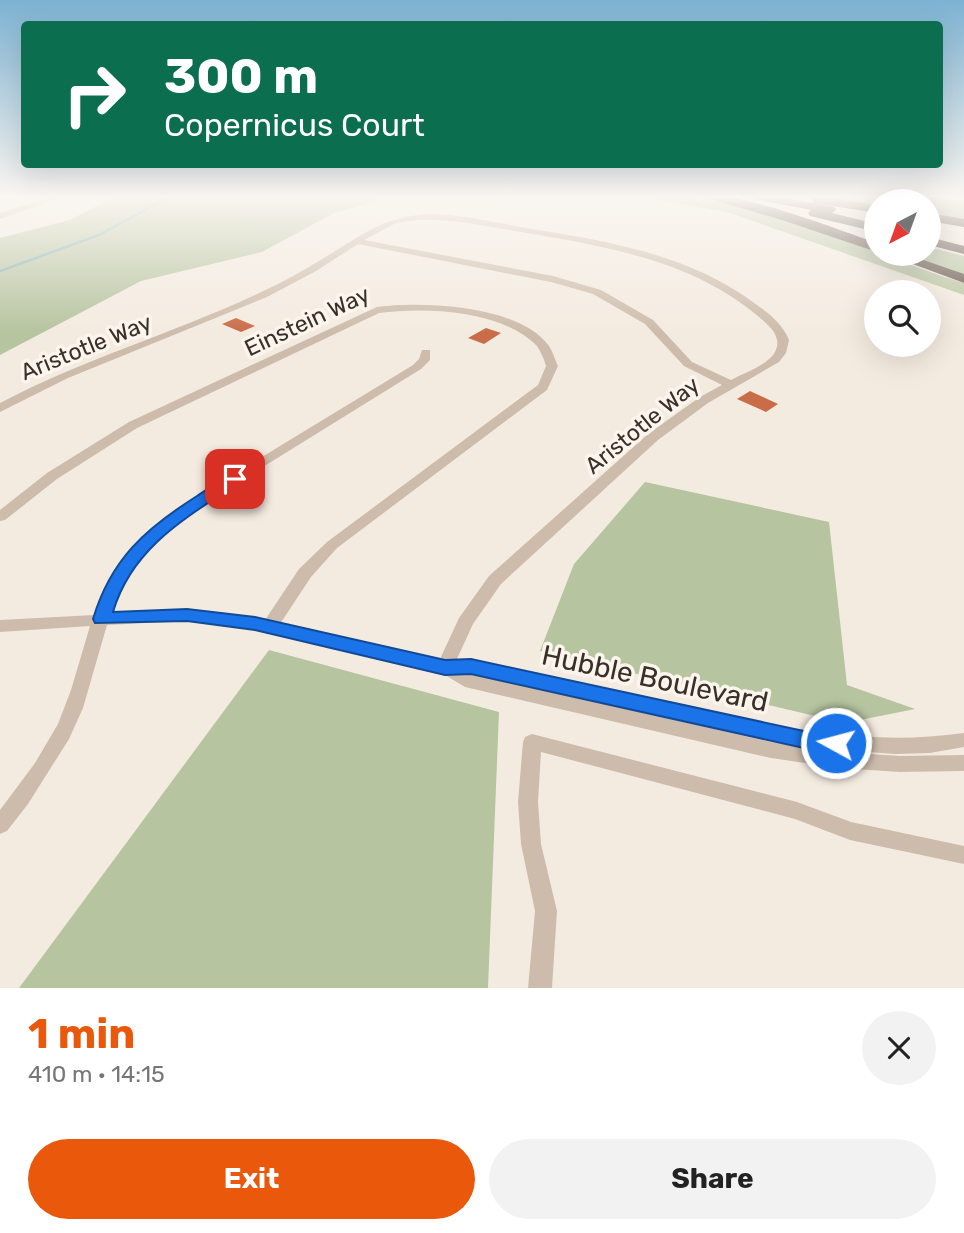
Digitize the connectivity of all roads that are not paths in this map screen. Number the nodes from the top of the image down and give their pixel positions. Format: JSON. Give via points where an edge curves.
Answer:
{"nodes":[{"id":1,"x":357,"y":241,"type":"joint"},
{"id":2,"x":580,"y":241,"type":"edge"},
{"id":3,"x":942,"y":244,"type":"edge"},
{"id":4,"x":964,"y":250,"type":"edge"},
{"id":5,"x":927,"y":266,"type":"edge"},
{"id":6,"x":964,"y":279,"type":"edge"},
{"id":7,"x":426,"y":352,"type":"dead end"},
{"id":8,"x":730,"y":384,"type":"junction"},
{"id":9,"x":0,"y":408,"type":"edge"},
{"id":10,"x":0,"y":517,"type":"edge"},
{"id":11,"x":102,"y":619,"type":"junction"},
{"id":12,"x":0,"y":626,"type":"edge"},
{"id":13,"x":269,"y":627,"type":"junction"},
{"id":14,"x":445,"y":667,"type":"junction"},
{"id":15,"x":964,"y":740,"type":"edge"},
{"id":16,"x":937,"y":745,"type":"junction"},
{"id":17,"x":964,"y":746,"type":"edge"},
{"id":18,"x":964,"y":763,"type":"edge"},
{"id":19,"x":0,"y":825,"type":"edge"},
{"id":20,"x":964,"y":855,"type":"edge"},
{"id":21,"x":540,"y":988,"type":"edge"}],
"edges":[{"from":1,"to":8,"type":"street","via":[[535,275],[597,292],[649,322],[688,364]]},
{"from":1,"to":9,"type":"street","name":"Aristotle Way","via":[[245,303],[53,380]]},
{"from":2,"to":8,"type":"street","name":"Aristotle Way","via":[[650,256],[690,271],[756,308],[783,336],[782,352]]},
{"from":3,"to":4,"type":"highway"},
{"from":5,"to":6,"type":"highway"},
{"from":7,"to":11,"type":"street","via":[[417,367],[167,522],[125,567]]},
{"from":8,"to":14,"type":"street","name":"Aristotle Way","via":[[653,437],[495,580],[465,622]]},
{"from":10,"to":13,"type":"street","name":"Einstein Way","via":[[52,476],[133,425],[377,310],[420,305],[466,313],[513,325],[543,345],[552,366],[542,387],[332,545],[305,573]]},
{"from":11,"to":12,"type":"street","name":"Hubble Boulevard"},
{"from":11,"to":13,"type":"street","name":"Hubble Boulevard","via":[[187,615]]},
{"from":11,"to":19,"type":"street","via":[[73,710],[57,744]]},
{"from":13,"to":14,"type":"street","name":"Hubble Boulevard"},
{"from":14,"to":16,"type":"street","name":"Hubble Boulevard","via":[[471,667],[813,741],[882,747]]},
{"from":14,"to":18,"type":"street","name":"Hubble Boulevard","via":[[466,680],[772,750],[839,761]]},
{"from":15,"to":16,"type":"street","name":"Hubble Boulevard"},
{"from":16,"to":17,"type":"street","name":"Hubble Boulevard"},
{"from":20,"to":21,"type":"street","via":[[860,833],[797,810],[532,742],[531,844],[546,911]]}]}
